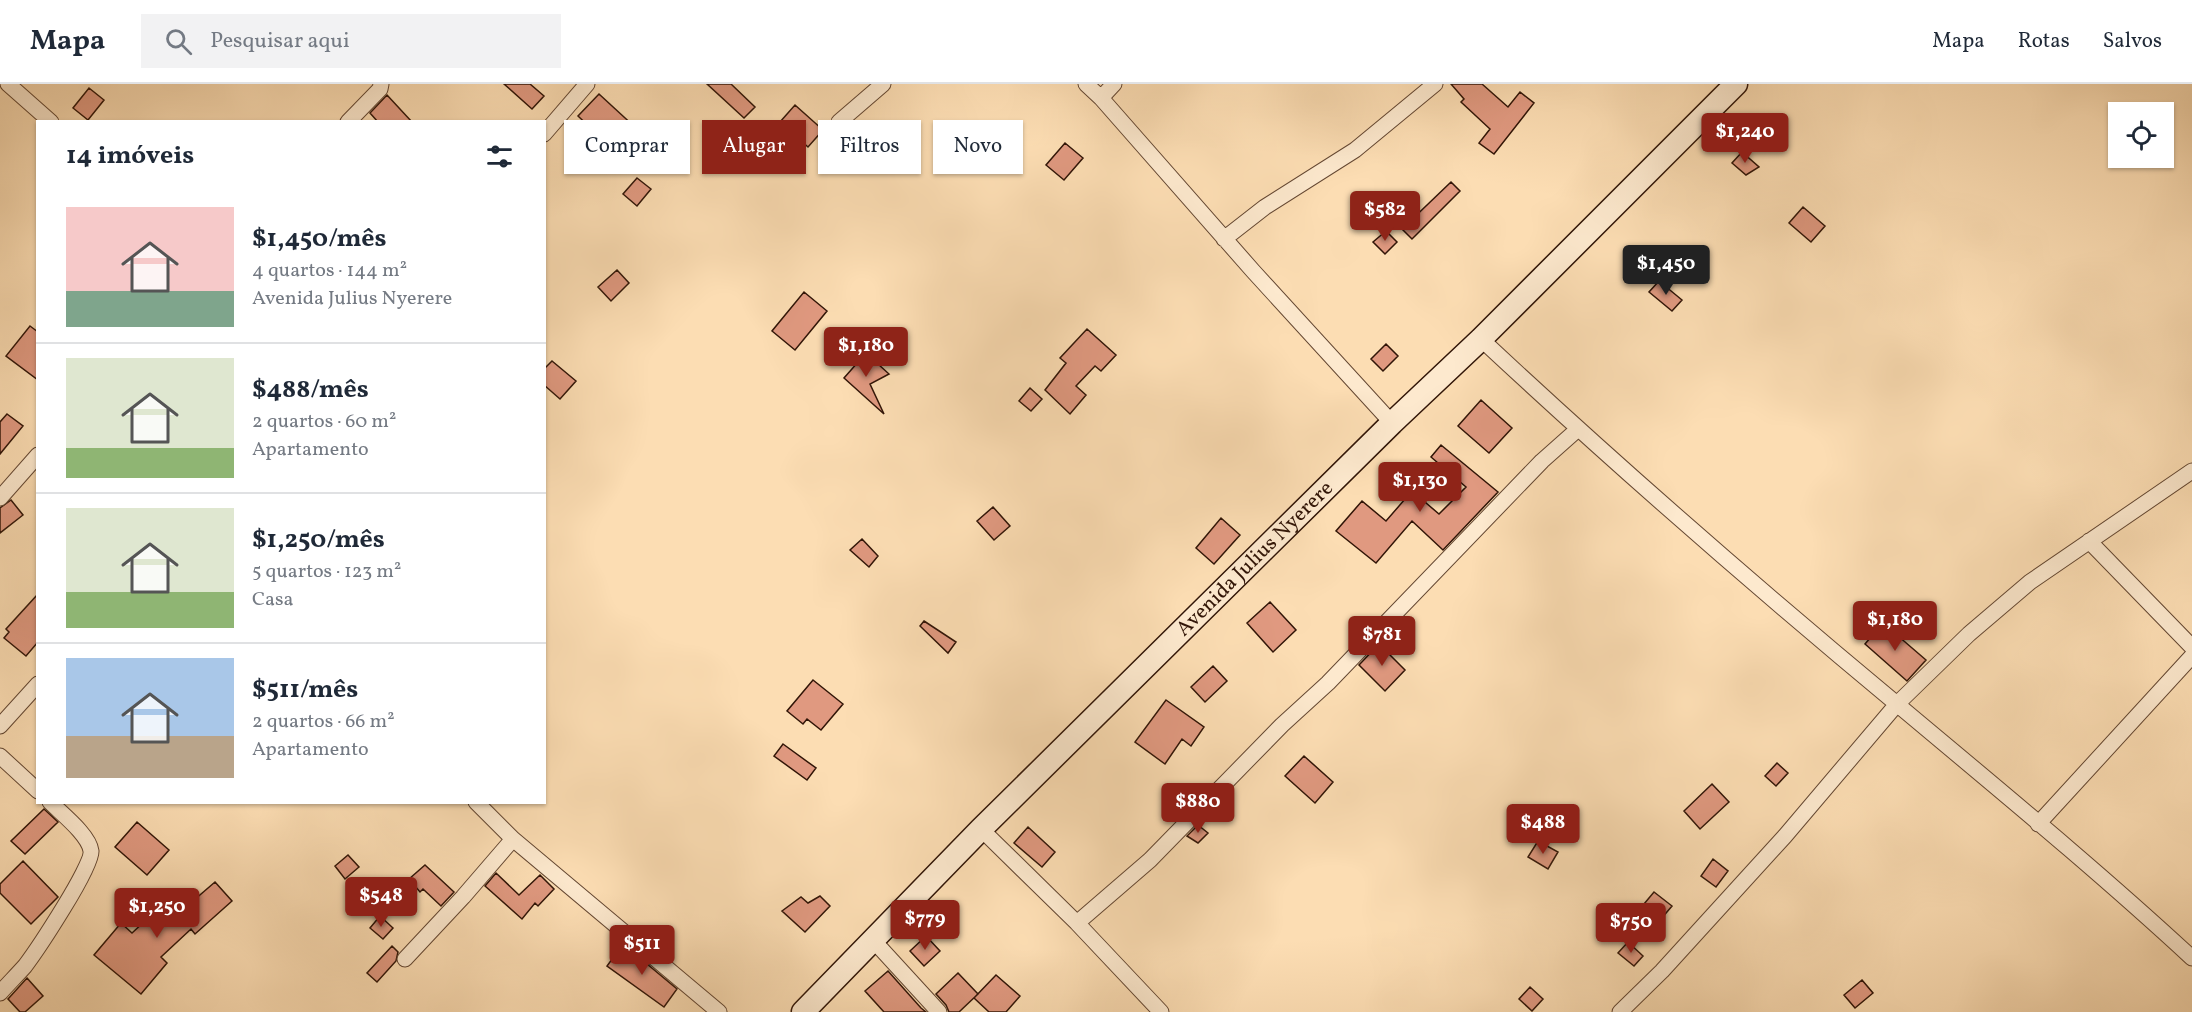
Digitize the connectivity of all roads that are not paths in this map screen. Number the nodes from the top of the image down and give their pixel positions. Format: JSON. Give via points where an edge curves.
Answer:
{"nodes":[{"id":1,"x":8,"y":84,"type":"edge"},
{"id":2,"x":381,"y":84,"type":"edge"},
{"id":3,"x":587,"y":84,"type":"edge"},
{"id":4,"x":883,"y":84,"type":"edge"},
{"id":5,"x":1086,"y":84,"type":"edge"},
{"id":6,"x":1114,"y":84,"type":"edge"},
{"id":7,"x":1435,"y":84,"type":"edge"},
{"id":8,"x":1736,"y":84,"type":"edge"},
{"id":9,"x":1101,"y":98,"type":"junction"},
{"id":10,"x":49,"y":120,"type":"edge"},
{"id":11,"x":350,"y":120,"type":"edge"},
{"id":12,"x":841,"y":120,"type":"edge"},
{"id":13,"x":546,"y":132,"type":"edge"},
{"id":14,"x":1224,"y":238,"type":"junction"},
{"id":15,"x":1481,"y":339,"type":"junction"},
{"id":16,"x":1392,"y":423,"type":"junction"},
{"id":17,"x":1578,"y":429,"type":"junction"},
{"id":18,"x":36,"y":457,"type":"edge"},
{"id":19,"x":2188,"y":479,"type":"edge"},
{"id":20,"x":0,"y":498,"type":"edge"},
{"id":21,"x":2089,"y":541,"type":"junction"},
{"id":22,"x":2192,"y":647,"type":"edge"},
{"id":23,"x":2192,"y":656,"type":"edge"},
{"id":24,"x":36,"y":686,"type":"edge"},
{"id":25,"x":1897,"y":704,"type":"junction"},
{"id":26,"x":0,"y":726,"type":"edge"},
{"id":27,"x":0,"y":756,"type":"edge"},
{"id":28,"x":36,"y":789,"type":"edge"},
{"id":29,"x":52,"y":804,"type":"edge"},
{"id":30,"x":478,"y":804,"type":"edge"},
{"id":31,"x":2038,"y":824,"type":"junction"},
{"id":32,"x":981,"y":829,"type":"junction"},
{"id":33,"x":513,"y":839,"type":"junction"},
{"id":34,"x":1077,"y":923,"type":"junction"},
{"id":35,"x":873,"y":940,"type":"junction"},
{"id":36,"x":2192,"y":958,"type":"edge"},
{"id":37,"x":405,"y":959,"type":"dead end"},
{"id":38,"x":0,"y":993,"type":"edge"},
{"id":39,"x":719,"y":1012,"type":"edge"},
{"id":40,"x":803,"y":1012,"type":"edge"},
{"id":41,"x":939,"y":1012,"type":"edge"},
{"id":42,"x":1161,"y":1012,"type":"edge"},
{"id":43,"x":1620,"y":1012,"type":"edge"}],
"edges":[{"from":1,"to":10,"type":"street"},
{"from":2,"to":11,"type":"street"},
{"from":3,"to":13,"type":"street"},
{"from":4,"to":12,"type":"street"},
{"from":5,"to":9,"type":"street"},
{"from":6,"to":9,"type":"street"},
{"from":7,"to":14,"type":"street","via":[[1355,150]]},
{"from":8,"to":15,"type":"street","name":"Avenida Julius Nyerere"},
{"from":9,"to":14,"type":"street"},
{"from":14,"to":16,"type":"street"},
{"from":15,"to":16,"type":"street","name":"Avenida Julius Nyerere"},
{"from":15,"to":17,"type":"street"},
{"from":16,"to":32,"type":"street","name":"Avenida Julius Nyerere"},
{"from":17,"to":25,"type":"street"},
{"from":17,"to":34,"type":"street","via":[[1150,860]]},
{"from":18,"to":20,"type":"street"},
{"from":19,"to":21,"type":"street"},
{"from":21,"to":22,"type":"street"},
{"from":21,"to":25,"type":"street","via":[[2030,582]]},
{"from":23,"to":31,"type":"street"},
{"from":24,"to":26,"type":"street"},
{"from":25,"to":31,"type":"street"},
{"from":25,"to":43,"type":"street","via":[[1785,836]]},
{"from":27,"to":28,"type":"street"},
{"from":29,"to":38,"type":"street","via":[[87,838],[91,858],[25,965]]},
{"from":30,"to":33,"type":"street"},
{"from":31,"to":36,"type":"street"},
{"from":32,"to":34,"type":"street"},
{"from":32,"to":35,"type":"street","name":"Avenida Julius Nyerere"},
{"from":33,"to":37,"type":"street"},
{"from":33,"to":39,"type":"street"},
{"from":34,"to":42,"type":"street"},
{"from":35,"to":40,"type":"street","name":"Avenida Julius Nyerere"},
{"from":35,"to":41,"type":"street"}]}
